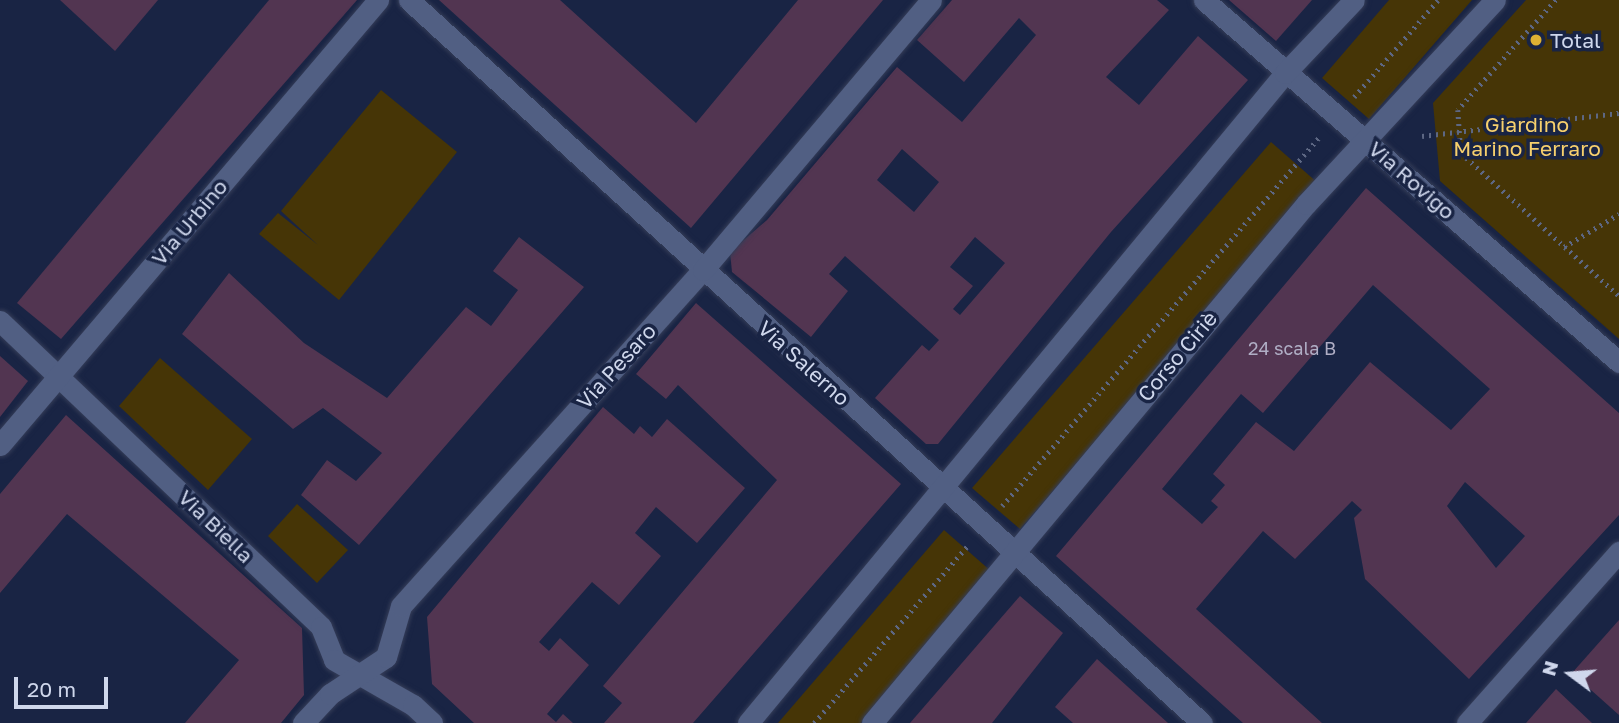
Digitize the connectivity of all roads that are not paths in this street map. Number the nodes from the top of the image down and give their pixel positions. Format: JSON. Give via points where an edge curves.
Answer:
{"nodes":[{"id":1,"x":378,"y":0,"type":"edge"},
{"id":2,"x":409,"y":0,"type":"edge"},
{"id":3,"x":931,"y":0,"type":"edge"},
{"id":4,"x":1204,"y":0,"type":"edge"},
{"id":5,"x":1354,"y":0,"type":"edge"},
{"id":6,"x":1495,"y":0,"type":"edge"},
{"id":7,"x":1286,"y":73,"type":"junction"},
{"id":8,"x":1365,"y":139,"type":"junction"},
{"id":9,"x":703,"y":270,"type":"junction"},
{"id":10,"x":0,"y":321,"type":"edge"},
{"id":11,"x":1619,"y":362,"type":"edge"},
{"id":12,"x":59,"y":375,"type":"junction"},
{"id":13,"x":0,"y":444,"type":"edge"},
{"id":14,"x":944,"y":491,"type":"junction"},
{"id":15,"x":1012,"y":550,"type":"junction"},
{"id":16,"x":1619,"y":552,"type":"edge"},
{"id":17,"x":360,"y":674,"type":"junction"},
{"id":18,"x":303,"y":723,"type":"edge"},
{"id":19,"x":432,"y":723,"type":"edge"},
{"id":20,"x":748,"y":723,"type":"edge"},
{"id":21,"x":872,"y":723,"type":"edge"},
{"id":22,"x":1202,"y":723,"type":"edge"},
{"id":23,"x":1467,"y":723,"type":"edge"}],
"edges":[{"from":1,"to":12,"type":"street","name":"Via Urbino"},
{"from":2,"to":9,"type":"street","name":"Via Salerno"},
{"from":3,"to":9,"type":"street","name":"Via Pesaro"},
{"from":4,"to":7,"type":"street","name":"Via Rovigo"},
{"from":5,"to":7,"type":"street"},
{"from":6,"to":8,"type":"street","name":"Corso Ciriè"},
{"from":7,"to":8,"type":"street","name":"Via Rovigo"},
{"from":7,"to":14,"type":"street"},
{"from":8,"to":11,"type":"street","name":"Via Rovigo"},
{"from":8,"to":15,"type":"street","name":"Corso Ciriè"},
{"from":9,"to":14,"type":"street","name":"Via Salerno"},
{"from":9,"to":17,"type":"street","name":"Via Pesaro","via":[[401,606],[386,657]]},
{"from":10,"to":12,"type":"street","name":"Via Biella"},
{"from":12,"to":13,"type":"street","name":"Via Urbino"},
{"from":12,"to":17,"type":"street","name":"Via Biella","via":[[321,627],[334,660]]},
{"from":14,"to":15,"type":"street","name":"Via Salerno"},
{"from":14,"to":20,"type":"street"},
{"from":15,"to":21,"type":"street","name":"Corso Ciriè"},
{"from":15,"to":22,"type":"street","name":"Via Salerno"},
{"from":16,"to":23,"type":"street"},
{"from":17,"to":18,"type":"street","name":"Via Pesaro"},
{"from":17,"to":19,"type":"street","name":"Via Biella"}]}
